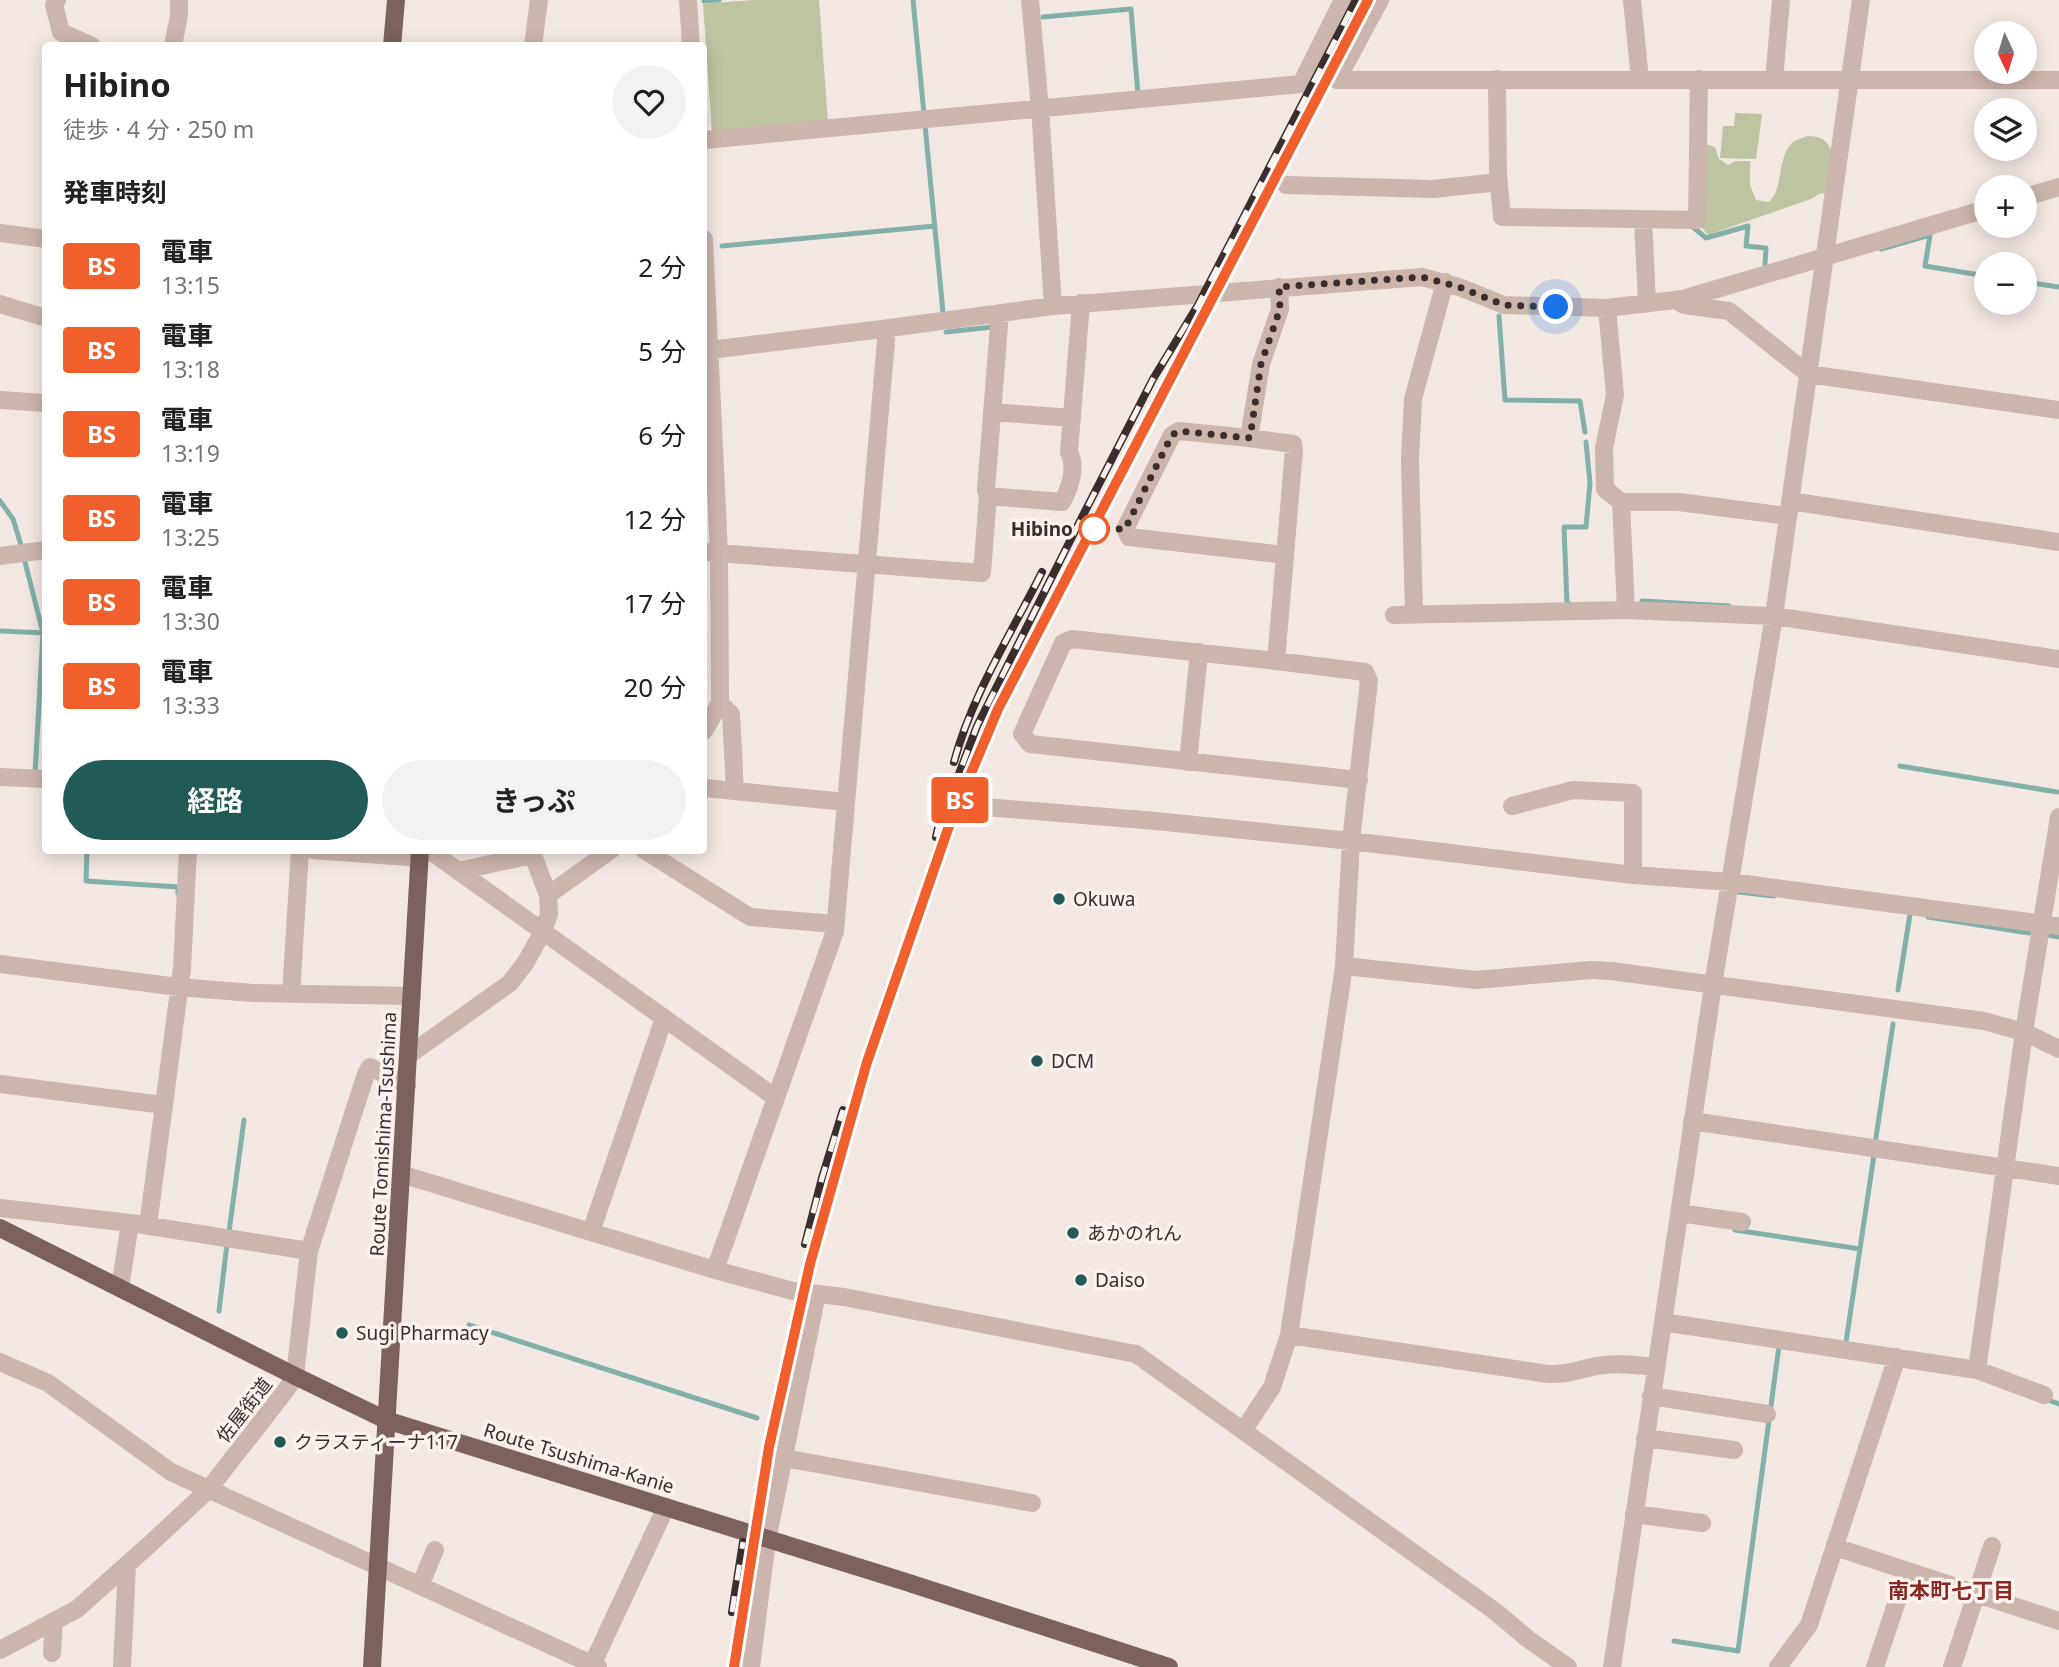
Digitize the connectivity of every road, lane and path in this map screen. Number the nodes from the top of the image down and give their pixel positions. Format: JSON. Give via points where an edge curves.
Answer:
{"nodes":[{"id":1,"x":57,"y":0,"type":"edge"},
{"id":2,"x":179,"y":0,"type":"edge"},
{"id":3,"x":396,"y":0,"type":"edge"},
{"id":4,"x":539,"y":0,"type":"edge"},
{"id":5,"x":688,"y":0,"type":"edge"},
{"id":6,"x":1030,"y":0,"type":"edge"},
{"id":7,"x":1343,"y":0,"type":"edge"},
{"id":8,"x":1380,"y":0,"type":"edge"},
{"id":9,"x":1632,"y":0,"type":"edge"},
{"id":10,"x":1781,"y":0,"type":"edge"},
{"id":11,"x":1861,"y":0,"type":"edge"},
{"id":12,"x":83,"y":42,"type":"edge"},
{"id":13,"x":174,"y":42,"type":"edge"},
{"id":14,"x":392,"y":42,"type":"edge"},
{"id":15,"x":534,"y":42,"type":"edge"},
{"id":16,"x":691,"y":42,"type":"edge"},
{"id":17,"x":1497,"y":79,"type":"junction"},
{"id":18,"x":1640,"y":79,"type":"junction"},
{"id":19,"x":1699,"y":79,"type":"junction"},
{"id":20,"x":1774,"y":80,"type":"junction"},
{"id":21,"x":1850,"y":80,"type":"junction"},
{"id":22,"x":2059,"y":80,"type":"edge"},
{"id":23,"x":1040,"y":108,"type":"junction"},
{"id":24,"x":707,"y":140,"type":"edge"},
{"id":25,"x":1499,"y":182,"type":"junction"},
{"id":26,"x":1286,"y":185,"type":"dead end"},
{"id":27,"x":2059,"y":187,"type":"edge"},
{"id":28,"x":2037,"y":193,"type":"edge"},
{"id":29,"x":1974,"y":213,"type":"edge"},
{"id":30,"x":1643,"y":219,"type":"junction"},
{"id":31,"x":0,"y":233,"type":"edge"},
{"id":32,"x":42,"y":238,"type":"edge"},
{"id":33,"x":1825,"y":257,"type":"junction"},
{"id":34,"x":1445,"y":282,"type":"junction"},
{"id":35,"x":1279,"y":287,"type":"junction"},
{"id":36,"x":707,"y":294,"type":"edge"},
{"id":37,"x":1676,"y":300,"type":"junction"},
{"id":38,"x":1081,"y":303,"type":"junction"},
{"id":39,"x":1647,"y":303,"type":"junction"},
{"id":40,"x":0,"y":304,"type":"edge"},
{"id":41,"x":1053,"y":306,"type":"junction"},
{"id":42,"x":1607,"y":308,"type":"junction"},
{"id":43,"x":1000,"y":313,"type":"junction"},
{"id":44,"x":42,"y":316,"type":"edge"},
{"id":45,"x":887,"y":329,"type":"junction"},
{"id":46,"x":710,"y":349,"type":"junction"},
{"id":47,"x":1808,"y":374,"type":"junction"},
{"id":48,"x":0,"y":400,"type":"edge"},
{"id":49,"x":42,"y":403,"type":"edge"},
{"id":50,"x":2059,"y":410,"type":"edge"},
{"id":51,"x":992,"y":412,"type":"junction"},
{"id":52,"x":1072,"y":418,"type":"junction"},
{"id":53,"x":1250,"y":438,"type":"junction"},
{"id":54,"x":988,"y":496,"type":"junction"},
{"id":55,"x":1621,"y":502,"type":"junction"},
{"id":56,"x":1789,"y":508,"type":"junction"},
{"id":57,"x":2059,"y":542,"type":"edge"},
{"id":58,"x":42,"y":551,"type":"edge"},
{"id":59,"x":711,"y":552,"type":"edge"},
{"id":60,"x":1285,"y":555,"type":"junction"},
{"id":61,"x":0,"y":556,"type":"edge"},
{"id":62,"x":866,"y":564,"type":"junction"},
{"id":63,"x":1626,"y":610,"type":"junction"},
{"id":64,"x":1394,"y":615,"type":"dead end"},
{"id":65,"x":1414,"y":615,"type":"junction"},
{"id":66,"x":1774,"y":616,"type":"junction"},
{"id":67,"x":1199,"y":652,"type":"junction"},
{"id":68,"x":2059,"y":659,"type":"edge"},
{"id":69,"x":1276,"y":661,"type":"junction"},
{"id":70,"x":720,"y":703,"type":"junction"},
{"id":71,"x":707,"y":726,"type":"edge"},
{"id":72,"x":1188,"y":762,"type":"junction"},
{"id":73,"x":0,"y":777,"type":"edge"},
{"id":74,"x":42,"y":779,"type":"edge"},
{"id":75,"x":1359,"y":780,"type":"junction"},
{"id":76,"x":707,"y":788,"type":"edge"},
{"id":77,"x":735,"y":791,"type":"junction"},
{"id":78,"x":846,"y":802,"type":"junction"},
{"id":79,"x":1511,"y":806,"type":"dead end"},
{"id":80,"x":985,"y":807,"type":"dead end"},
{"id":81,"x":2059,"y":817,"type":"edge"},
{"id":82,"x":1351,"y":841,"type":"junction"},
{"id":83,"x":188,"y":854,"type":"edge"},
{"id":84,"x":300,"y":854,"type":"edge"},
{"id":85,"x":423,"y":854,"type":"edge"},
{"id":86,"x":425,"y":854,"type":"edge"},
{"id":87,"x":528,"y":854,"type":"edge"},
{"id":88,"x":532,"y":854,"type":"edge"},
{"id":89,"x":605,"y":854,"type":"edge"},
{"id":90,"x":650,"y":854,"type":"edge"},
{"id":91,"x":458,"y":871,"type":"junction"},
{"id":92,"x":1633,"y":875,"type":"junction"},
{"id":93,"x":1731,"y":882,"type":"junction"},
{"id":94,"x":548,"y":895,"type":"junction"},
{"id":95,"x":835,"y":924,"type":"junction"},
{"id":96,"x":2051,"y":925,"type":"edge"},
{"id":97,"x":544,"y":931,"type":"junction"},
{"id":98,"x":0,"y":964,"type":"edge"},
{"id":99,"x":1344,"y":966,"type":"junction"},
{"id":100,"x":1713,"y":985,"type":"junction"},
{"id":101,"x":178,"y":987,"type":"junction"},
{"id":102,"x":290,"y":994,"type":"junction"},
{"id":103,"x":412,"y":996,"type":"junction"},
{"id":104,"x":664,"y":1018,"type":"junction"},
{"id":105,"x":2024,"y":1032,"type":"junction"},
{"id":106,"x":2059,"y":1049,"type":"edge"},
{"id":107,"x":409,"y":1055,"type":"junction"},
{"id":108,"x":0,"y":1084,"type":"edge"},
{"id":109,"x":407,"y":1085,"type":"junction"},
{"id":110,"x":776,"y":1098,"type":"junction"},
{"id":111,"x":163,"y":1105,"type":"junction"},
{"id":112,"x":1692,"y":1121,"type":"junction"},
{"id":113,"x":2005,"y":1167,"type":"junction"},
{"id":114,"x":401,"y":1174,"type":"junction"},
{"id":115,"x":2059,"y":1176,"type":"edge"},
{"id":116,"x":0,"y":1208,"type":"edge"},
{"id":117,"x":1679,"y":1213,"type":"junction"},
{"id":118,"x":1742,"y":1222,"type":"dead end"},
{"id":119,"x":130,"y":1223,"type":"junction"},
{"id":120,"x":148,"y":1226,"type":"junction"},
{"id":121,"x":0,"y":1228,"type":"edge"},
{"id":122,"x":591,"y":1232,"type":"junction"},
{"id":123,"x":309,"y":1251,"type":"junction"},
{"id":124,"x":715,"y":1270,"type":"junction"},
{"id":125,"x":120,"y":1288,"type":"junction"},
{"id":126,"x":817,"y":1294,"type":"junction"},
{"id":127,"x":1662,"y":1322,"type":"junction"},
{"id":128,"x":1289,"y":1335,"type":"junction"},
{"id":129,"x":1897,"y":1357,"type":"junction"},
{"id":130,"x":0,"y":1362,"type":"edge"},
{"id":131,"x":1655,"y":1367,"type":"junction"},
{"id":132,"x":1977,"y":1370,"type":"junction"},
{"id":133,"x":295,"y":1377,"type":"junction"},
{"id":134,"x":2044,"y":1395,"type":"dead end"},
{"id":135,"x":1651,"y":1396,"type":"junction"},
{"id":136,"x":1767,"y":1414,"type":"dead end"},
{"id":137,"x":386,"y":1420,"type":"junction"},
{"id":138,"x":1243,"y":1431,"type":"junction"},
{"id":139,"x":1645,"y":1438,"type":"junction"},
{"id":140,"x":1734,"y":1450,"type":"dead end"},
{"id":141,"x":783,"y":1458,"type":"junction"},
{"id":142,"x":208,"y":1490,"type":"junction"},
{"id":143,"x":1032,"y":1503,"type":"dead end"},
{"id":144,"x":666,"y":1507,"type":"junction"},
{"id":145,"x":1634,"y":1514,"type":"junction"},
{"id":146,"x":1702,"y":1523,"type":"dead end"},
{"id":147,"x":767,"y":1540,"type":"junction"},
{"id":148,"x":1992,"y":1546,"type":"dead end"},
{"id":149,"x":1835,"y":1547,"type":"junction"},
{"id":150,"x":435,"y":1550,"type":"dead end"},
{"id":151,"x":127,"y":1565,"type":"junction"},
{"id":152,"x":377,"y":1567,"type":"junction"},
{"id":153,"x":1907,"y":1571,"type":"junction"},
{"id":154,"x":420,"y":1586,"type":"junction"},
{"id":155,"x":1976,"y":1594,"type":"junction"},
{"id":156,"x":54,"y":1621,"type":"junction"},
{"id":157,"x":2059,"y":1622,"type":"edge"},
{"id":158,"x":0,"y":1650,"type":"edge"},
{"id":159,"x":52,"y":1653,"type":"dead end"},
{"id":160,"x":595,"y":1666,"type":"edge"},
{"id":161,"x":122,"y":1667,"type":"edge"},
{"id":162,"x":372,"y":1667,"type":"edge"},
{"id":163,"x":751,"y":1667,"type":"edge"},
{"id":164,"x":1169,"y":1667,"type":"edge"},
{"id":165,"x":1568,"y":1667,"type":"edge"},
{"id":166,"x":1612,"y":1667,"type":"edge"},
{"id":167,"x":1778,"y":1667,"type":"edge"},
{"id":168,"x":1875,"y":1667,"type":"edge"},
{"id":169,"x":1952,"y":1667,"type":"edge"}],
"edges":[{"from":1,"to":12,"type":"street","via":[[54,5],[61,32]]},
{"from":2,"to":13,"type":"street"},
{"from":3,"to":14,"type":"main road"},
{"from":4,"to":15,"type":"street"},
{"from":5,"to":16,"type":"street"},
{"from":6,"to":23,"type":"street"},
{"from":7,"to":23,"type":"street","via":[[1301,84]]},
{"from":8,"to":17,"type":"street","via":[[1337,80]]},
{"from":9,"to":18,"type":"street"},
{"from":10,"to":20,"type":"street"},
{"from":11,"to":21,"type":"street"},
{"from":17,"to":18,"type":"street"},
{"from":17,"to":25,"type":"street"},
{"from":18,"to":19,"type":"street"},
{"from":19,"to":20,"type":"street"},
{"from":19,"to":30,"type":"street","via":[[1697,220]]},
{"from":20,"to":21,"type":"street"},
{"from":21,"to":22,"type":"street"},
{"from":21,"to":33,"type":"street"},
{"from":23,"to":24,"type":"street"},
{"from":23,"to":41,"type":"street"},
{"from":25,"to":26,"type":"street","via":[[1433,189]]},
{"from":25,"to":30,"type":"street","via":[[1502,217]]},
{"from":27,"to":28,"type":"street"},
{"from":29,"to":33,"type":"street"},
{"from":30,"to":39,"type":"street"},
{"from":31,"to":32,"type":"street"},
{"from":33,"to":37,"type":"street"},
{"from":33,"to":47,"type":"street"},
{"from":34,"to":35,"type":"street","via":[[1422,277]]},
{"from":34,"to":42,"type":"street","via":[[1504,305]]},
{"from":34,"to":65,"type":"street","via":[[1413,399]]},
{"from":35,"to":38,"type":"street"},
{"from":35,"to":53,"type":"street","via":[[1280,309],[1261,364]]},
{"from":36,"to":46,"type":"street"},
{"from":37,"to":39,"type":"street"},
{"from":37,"to":47,"type":"street","via":[[1729,311]]},
{"from":38,"to":41,"type":"street"},
{"from":38,"to":52,"type":"street"},
{"from":39,"to":42,"type":"street"},
{"from":40,"to":44,"type":"street"},
{"from":41,"to":43,"type":"street"},
{"from":42,"to":55,"type":"street","via":[[1615,395],[1604,448],[1605,489]]},
{"from":43,"to":45,"type":"street"},
{"from":43,"to":51,"type":"street"},
{"from":45,"to":46,"type":"street"},
{"from":45,"to":62,"type":"street"},
{"from":46,"to":59,"type":"street"},
{"from":47,"to":50,"type":"street"},
{"from":47,"to":56,"type":"street"},
{"from":48,"to":49,"type":"street"},
{"from":51,"to":52,"type":"street"},
{"from":51,"to":54,"type":"street"},
{"from":52,"to":54,"type":"street","via":[[1069,452],[1073,460],[1069,490],[1062,502]]},
{"from":53,"to":60,"type":"street","via":[[1293,444]]},
{"from":53,"to":60,"type":"street","via":[[1179,431],[1172,435],[1125,529],[1129,537]]},
{"from":54,"to":62,"type":"street","via":[[982,573]]},
{"from":55,"to":56,"type":"street"},
{"from":55,"to":63,"type":"street"},
{"from":56,"to":57,"type":"street"},
{"from":56,"to":66,"type":"street"},
{"from":58,"to":61,"type":"street"},
{"from":59,"to":62,"type":"street"},
{"from":59,"to":70,"type":"street"},
{"from":60,"to":69,"type":"street"},
{"from":62,"to":78,"type":"street"},
{"from":63,"to":65,"type":"street"},
{"from":63,"to":66,"type":"street"},
{"from":64,"to":65,"type":"street"},
{"from":66,"to":68,"type":"street"},
{"from":66,"to":93,"type":"street"},
{"from":67,"to":69,"type":"street"},
{"from":67,"to":72,"type":"street"},
{"from":67,"to":72,"type":"street","via":[[1072,639],[1063,643],[1022,734],[1030,744]]},
{"from":69,"to":75,"type":"street","via":[[1365,672],[1369,681]]},
{"from":70,"to":71,"type":"street"},
{"from":70,"to":77,"type":"street","via":[[731,714]]},
{"from":72,"to":75,"type":"street"},
{"from":73,"to":74,"type":"street"},
{"from":75,"to":82,"type":"street"},
{"from":76,"to":77,"type":"street"},
{"from":77,"to":78,"type":"street"},
{"from":78,"to":95,"type":"street"},
{"from":79,"to":92,"type":"street","via":[[1573,790],[1633,793]]},
{"from":80,"to":82,"type":"street"},
{"from":81,"to":96,"type":"street"},
{"from":82,"to":92,"type":"street"},
{"from":82,"to":99,"type":"street"},
{"from":83,"to":101,"type":"street"},
{"from":84,"to":102,"type":"street"},
{"from":85,"to":103,"type":"main road","name":"Route Tomishima-Tsushima"},
{"from":86,"to":91,"type":"street"},
{"from":87,"to":91,"type":"street"},
{"from":88,"to":94,"type":"street"},
{"from":89,"to":94,"type":"street"},
{"from":90,"to":95,"type":"street","via":[[750,917]]},
{"from":91,"to":97,"type":"street"},
{"from":92,"to":93,"type":"street"},
{"from":93,"to":96,"type":"street"},
{"from":93,"to":100,"type":"street"},
{"from":94,"to":97,"type":"street"},
{"from":95,"to":110,"type":"street"},
{"from":96,"to":105,"type":"street"},
{"from":97,"to":104,"type":"street"},
{"from":97,"to":107,"type":"street","via":[[510,983]]},
{"from":98,"to":101,"type":"street"},
{"from":99,"to":100,"type":"street","via":[[1476,980],[1591,970]]},
{"from":99,"to":128,"type":"street"},
{"from":100,"to":105,"type":"street","via":[[1984,1021]]},
{"from":100,"to":112,"type":"street"},
{"from":101,"to":102,"type":"street"},
{"from":101,"to":111,"type":"street"},
{"from":102,"to":103,"type":"street"},
{"from":103,"to":107,"type":"main road","name":"Route Tomishima-Tsushima"},
{"from":104,"to":110,"type":"street"},
{"from":104,"to":122,"type":"street"},
{"from":105,"to":106,"type":"street"},
{"from":105,"to":113,"type":"street"},
{"from":107,"to":109,"type":"main road","name":"Route Tomishima-Tsushima"},
{"from":108,"to":111,"type":"street"},
{"from":109,"to":114,"type":"main road","name":"Route Tomishima-Tsushima"},
{"from":109,"to":123,"type":"street","name":"佐屋街道","via":[[370,1067]]},
{"from":110,"to":124,"type":"street"},
{"from":111,"to":120,"type":"street"},
{"from":112,"to":113,"type":"street"},
{"from":112,"to":117,"type":"street"},
{"from":113,"to":115,"type":"street"},
{"from":113,"to":132,"type":"street"},
{"from":114,"to":122,"type":"street"},
{"from":114,"to":137,"type":"main road","name":"Route Tomishima-Tsushima"},
{"from":116,"to":119,"type":"street"},
{"from":117,"to":118,"type":"street"},
{"from":117,"to":127,"type":"street"},
{"from":119,"to":120,"type":"street"},
{"from":119,"to":125,"type":"street"},
{"from":120,"to":123,"type":"street"},
{"from":121,"to":125,"type":"main road","name":"Route Tsushima-Kanie"},
{"from":122,"to":124,"type":"street"},
{"from":123,"to":133,"type":"street","name":"佐屋街道"},
{"from":124,"to":126,"type":"street","via":[[793,1292]]},
{"from":125,"to":133,"type":"main road","name":"Route Tsushima-Kanie"},
{"from":126,"to":138,"type":"street","via":[[1136,1354]]},
{"from":126,"to":141,"type":"street"},
{"from":127,"to":129,"type":"street"},
{"from":127,"to":131,"type":"street"},
{"from":128,"to":131,"type":"street","via":[[1548,1374],[1627,1363]]},
{"from":128,"to":138,"type":"street","via":[[1272,1387]]},
{"from":129,"to":132,"type":"street"},
{"from":129,"to":149,"type":"street"},
{"from":130,"to":142,"type":"street","via":[[48,1383],[171,1472]]},
{"from":131,"to":135,"type":"street"},
{"from":132,"to":134,"type":"street"},
{"from":133,"to":137,"type":"main road","name":"Route Tsushima-Kanie"},
{"from":133,"to":142,"type":"street","name":"佐屋街道"},
{"from":135,"to":136,"type":"street"},
{"from":135,"to":139,"type":"street"},
{"from":137,"to":144,"type":"main road","name":"Route Tsushima-Kanie"},
{"from":137,"to":152,"type":"main road","name":"Route Tomishima-Tsushima"},
{"from":138,"to":165,"type":"street"},
{"from":139,"to":140,"type":"street"},
{"from":139,"to":145,"type":"street"},
{"from":141,"to":143,"type":"street"},
{"from":141,"to":147,"type":"street"},
{"from":142,"to":151,"type":"street","name":"佐屋街道"},
{"from":142,"to":152,"type":"street"},
{"from":144,"to":147,"type":"main road","name":"Route Tsushima-Kanie"},
{"from":144,"to":160,"type":"street"},
{"from":145,"to":146,"type":"street"},
{"from":145,"to":166,"type":"street"},
{"from":147,"to":163,"type":"street"},
{"from":147,"to":164,"type":"main road","name":"Route Tsushima-Kanie"},
{"from":148,"to":155,"type":"street"},
{"from":149,"to":153,"type":"street"},
{"from":149,"to":167,"type":"street","via":[[1809,1626]]},
{"from":150,"to":154,"type":"street"},
{"from":151,"to":156,"type":"street","name":"佐屋街道","via":[[77,1609]]},
{"from":151,"to":161,"type":"street"},
{"from":152,"to":154,"type":"street"},
{"from":152,"to":162,"type":"main road","name":"Route Tomishima-Tsushima"},
{"from":153,"to":155,"type":"street"},
{"from":153,"to":168,"type":"street"},
{"from":154,"to":160,"type":"street"},
{"from":155,"to":157,"type":"street"},
{"from":155,"to":169,"type":"street"},
{"from":156,"to":158,"type":"street","name":"佐屋街道"},
{"from":156,"to":159,"type":"street"}]}
